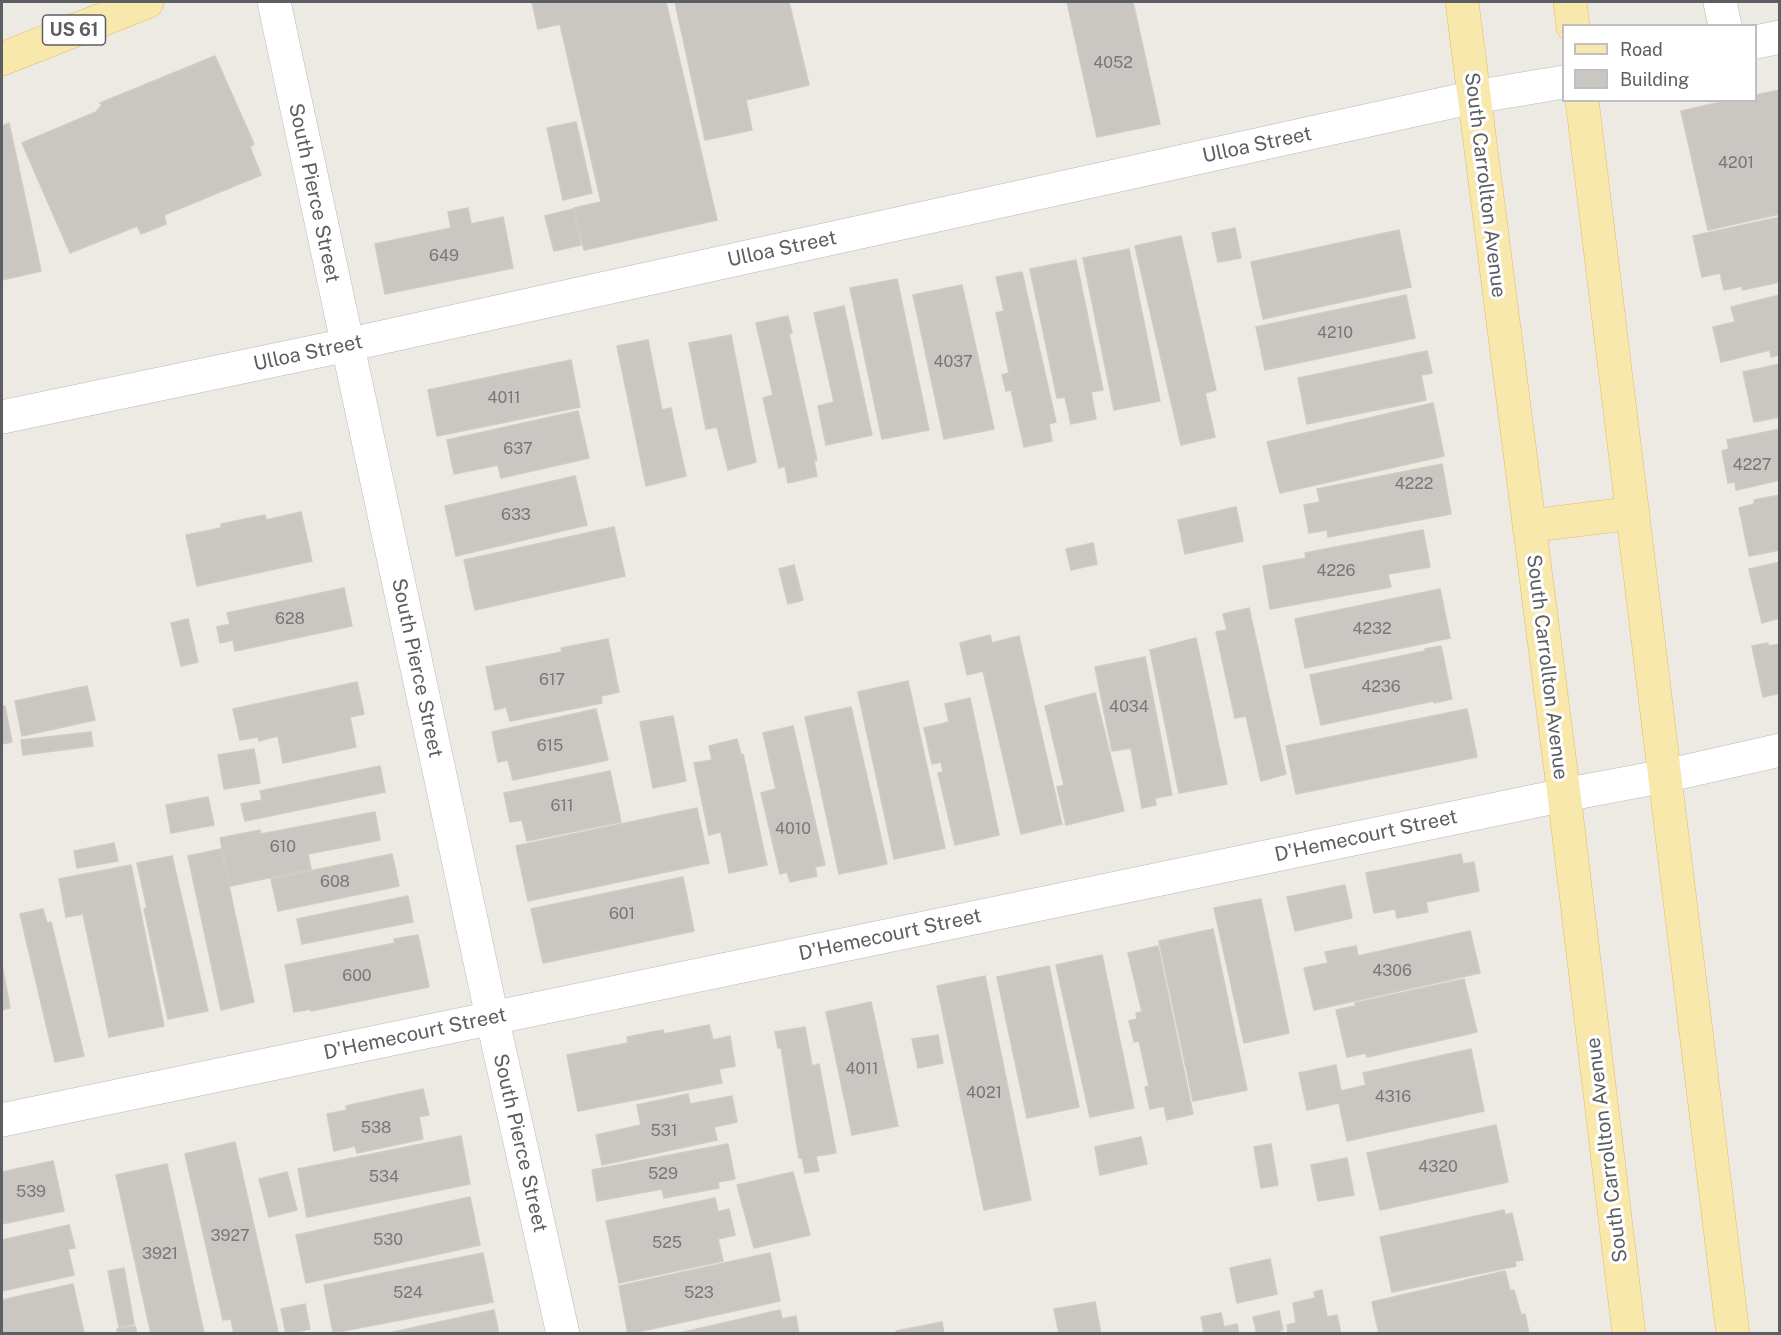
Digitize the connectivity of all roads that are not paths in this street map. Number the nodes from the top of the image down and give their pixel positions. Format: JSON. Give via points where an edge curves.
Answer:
{"nodes":[{"id":1,"x":147,"y":2,"type":"edge"},
{"id":2,"x":273,"y":2,"type":"edge"},
{"id":3,"x":1462,"y":2,"type":"edge"},
{"id":4,"x":1570,"y":2,"type":"edge"},
{"id":5,"x":1720,"y":2,"type":"edge"},
{"id":6,"x":1573,"y":24,"type":"edge"},
{"id":7,"x":1725,"y":24,"type":"edge"},
{"id":8,"x":1779,"y":37,"type":"edge"},
{"id":9,"x":1757,"y":42,"type":"edge"},
{"id":10,"x":2,"y":59,"type":"edge"},
{"id":11,"x":1562,"y":82,"type":"edge"},
{"id":12,"x":1474,"y":97,"type":"junction"},
{"id":13,"x":1582,"y":102,"type":"edge"},
{"id":14,"x":347,"y":345,"type":"junction"},
{"id":15,"x":2,"y":417,"type":"edge"},
{"id":16,"x":1633,"y":513,"type":"junction"},
{"id":17,"x":1529,"y":526,"type":"junction"},
{"id":18,"x":1779,"y":750,"type":"edge"},
{"id":19,"x":1665,"y":776,"type":"junction"},
{"id":20,"x":1564,"y":795,"type":"junction"},
{"id":21,"x":492,"y":1017,"type":"junction"},
{"id":22,"x":2,"y":1119,"type":"edge"},
{"id":23,"x":563,"y":1334,"type":"edge"},
{"id":24,"x":1629,"y":1334,"type":"edge"},
{"id":25,"x":1733,"y":1334,"type":"edge"}],
"edges":[{"from":1,"to":10,"type":"main road","number":"US 61"},
{"from":2,"to":14,"type":"street","name":"South Pierce Street"},
{"from":3,"to":12,"type":"main road","name":"South Carrollton Avenue"},
{"from":4,"to":6,"type":"main road"},
{"from":5,"to":7,"type":"street"},
{"from":8,"to":9,"type":"street"},
{"from":11,"to":12,"type":"street","name":"Ulloa Street"},
{"from":12,"to":14,"type":"street","name":"Ulloa Street"},
{"from":12,"to":17,"type":"main road","name":"South Carrollton Avenue"},
{"from":13,"to":16,"type":"main road"},
{"from":14,"to":15,"type":"street","name":"Ulloa Street"},
{"from":14,"to":21,"type":"street","name":"South Pierce Street"},
{"from":16,"to":17,"type":"main road"},
{"from":16,"to":19,"type":"main road"},
{"from":17,"to":20,"type":"main road","name":"South Carrollton Avenue"},
{"from":18,"to":19,"type":"street","name":"D'Hemecourt Street"},
{"from":19,"to":20,"type":"street","name":"D'Hemecourt Street"},
{"from":19,"to":25,"type":"main road"},
{"from":20,"to":21,"type":"street","name":"D'Hemecourt Street"},
{"from":20,"to":24,"type":"main road","name":"South Carrollton Avenue"},
{"from":21,"to":22,"type":"street","name":"D'Hemecourt Street"},
{"from":21,"to":23,"type":"street","name":"South Pierce Street"}]}
